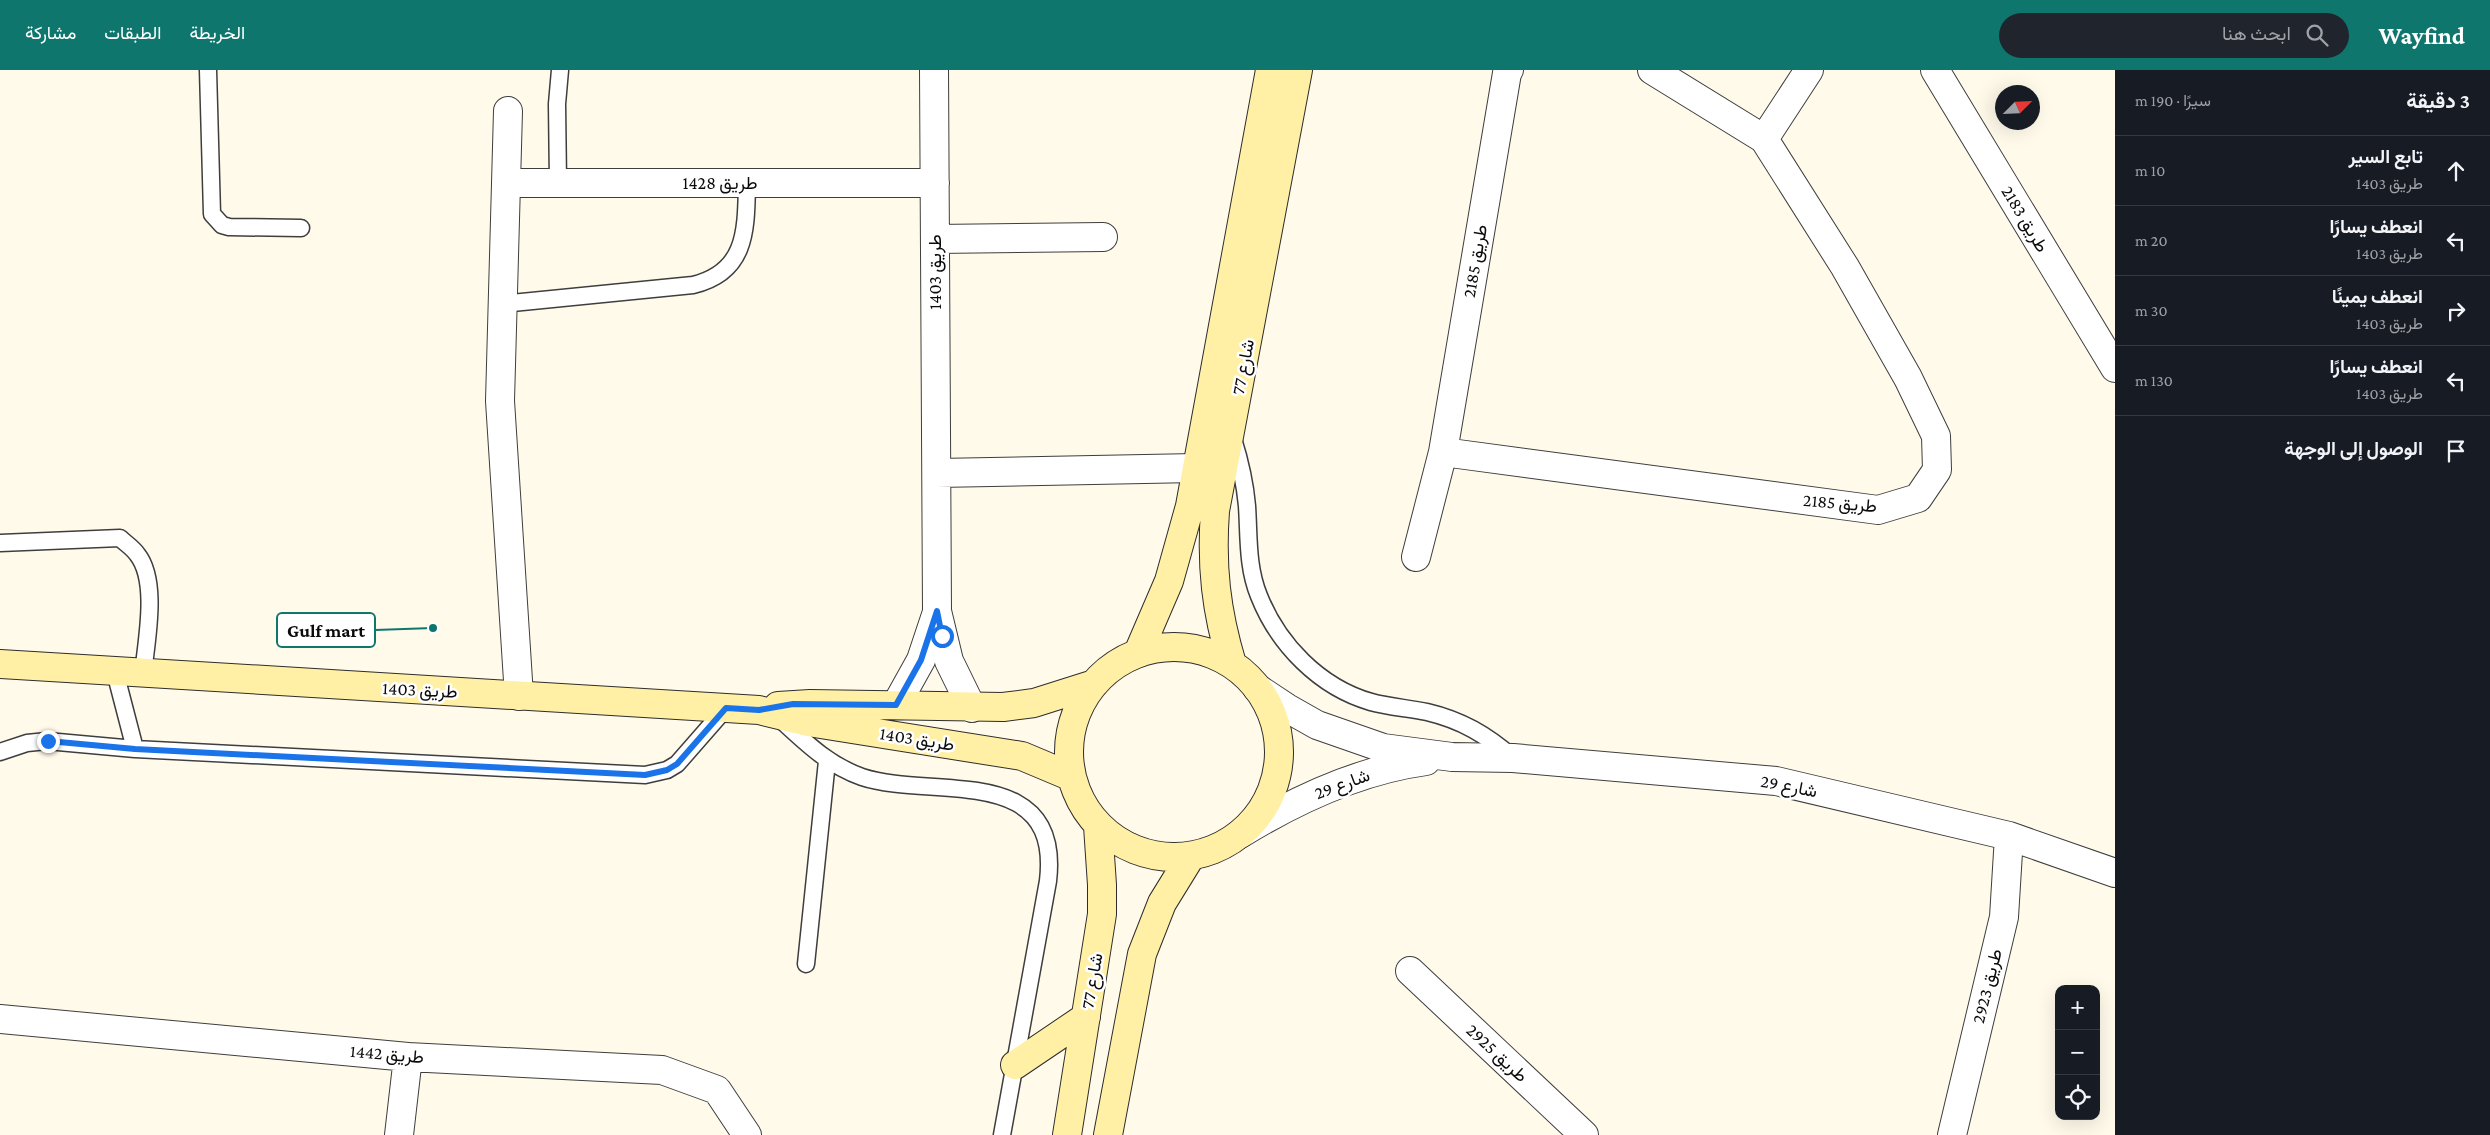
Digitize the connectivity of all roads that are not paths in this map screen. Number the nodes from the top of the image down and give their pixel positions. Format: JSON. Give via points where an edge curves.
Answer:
{"nodes":[{"id":1,"x":208,"y":70,"type":"edge"},
{"id":2,"x":560,"y":70,"type":"edge"},
{"id":3,"x":934,"y":70,"type":"edge"},
{"id":4,"x":1270,"y":70,"type":"edge"},
{"id":5,"x":1298,"y":70,"type":"edge"},
{"id":6,"x":1509,"y":70,"type":"edge"},
{"id":7,"x":1652,"y":70,"type":"edge"},
{"id":8,"x":1809,"y":70,"type":"edge"},
{"id":9,"x":1935,"y":70,"type":"edge"},
{"id":10,"x":508,"y":111,"type":"dead end"},
{"id":11,"x":1764,"y":138,"type":"junction"},
{"id":12,"x":506,"y":183,"type":"junction"},
{"id":13,"x":558,"y":183,"type":"junction"},
{"id":14,"x":747,"y":183,"type":"junction"},
{"id":15,"x":935,"y":183,"type":"junction"},
{"id":16,"x":301,"y":228,"type":"dead end"},
{"id":17,"x":1104,"y":237,"type":"dead end"},
{"id":18,"x":935,"y":239,"type":"junction"},
{"id":19,"x":502,"y":304,"type":"junction"},
{"id":20,"x":2115,"y":368,"type":"edge"},
{"id":21,"x":1230,"y":430,"type":"junction"},
{"id":22,"x":1443,"y":452,"type":"junction"},
{"id":23,"x":1196,"y":468,"type":"junction"},
{"id":24,"x":937,"y":473,"type":"junction"},
{"id":25,"x":0,"y":543,"type":"edge"},
{"id":26,"x":1416,"y":557,"type":"dead end"},
{"id":27,"x":937,"y":611,"type":"junction"},
{"id":28,"x":1138,"y":653,"type":"junction"},
{"id":29,"x":0,"y":664,"type":"edge"},
{"id":30,"x":1232,"y":664,"type":"junction"},
{"id":31,"x":115,"y":672,"type":"junction"},
{"id":32,"x":142,"y":674,"type":"junction"},
{"id":33,"x":1094,"y":684,"type":"junction"},
{"id":34,"x":1257,"y":688,"type":"junction"},
{"id":35,"x":519,"y":696,"type":"junction"},
{"id":36,"x":896,"y":705,"type":"junction"},
{"id":37,"x":726,"y":708,"type":"junction"},
{"id":38,"x":972,"y":708,"type":"junction"},
{"id":39,"x":767,"y":712,"type":"junction"},
{"id":40,"x":135,"y":749,"type":"junction"},
{"id":41,"x":0,"y":752,"type":"edge"},
{"id":42,"x":1452,"y":757,"type":"junction"},
{"id":43,"x":1513,"y":758,"type":"junction"},
{"id":44,"x":828,"y":761,"type":"junction"},
{"id":45,"x":1072,"y":777,"type":"junction"},
{"id":46,"x":1098,"y":826,"type":"junction"},
{"id":47,"x":1240,"y":834,"type":"junction"},
{"id":48,"x":2009,"y":836,"type":"junction"},
{"id":49,"x":1192,"y":856,"type":"junction"},
{"id":50,"x":2115,"y":872,"type":"edge"},
{"id":51,"x":806,"y":964,"type":"dead end"},
{"id":52,"x":1410,"y":971,"type":"dead end"},
{"id":53,"x":1086,"y":1017,"type":"junction"},
{"id":54,"x":0,"y":1019,"type":"edge"},
{"id":55,"x":408,"y":1056,"type":"junction"},
{"id":56,"x":1015,"y":1065,"type":"junction"},
{"id":57,"x":399,"y":1135,"type":"edge"},
{"id":58,"x":747,"y":1135,"type":"edge"},
{"id":59,"x":1002,"y":1135,"type":"edge"},
{"id":60,"x":1066,"y":1135,"type":"edge"},
{"id":61,"x":1108,"y":1135,"type":"edge"},
{"id":62,"x":1584,"y":1135,"type":"edge"},
{"id":63,"x":1952,"y":1135,"type":"edge"}],
"edges":[{"from":1,"to":16,"type":"lane","via":[[212,214],[222,225],[229,227]]},
{"from":2,"to":13,"type":"lane"},
{"from":3,"to":15,"type":"street","name":"طريق 1403"},
{"from":4,"to":23,"type":"street","name":"شارع 77"},
{"from":5,"to":21,"type":"street","name":"شارع 77"},
{"from":6,"to":22,"type":"street","name":"طريق 2185"},
{"from":7,"to":11,"type":"street","name":"طريق 2185"},
{"from":8,"to":11,"type":"street"},
{"from":9,"to":20,"type":"street","name":"طريق 2183"},
{"from":10,"to":12,"type":"street"},
{"from":11,"to":22,"type":"street","name":"طريق 2185","via":[[1845,267],[1908,378],[1936,436],[1937,470],[1918,498],[1878,510]]},
{"from":12,"to":13,"type":"street","name":"طريق 1428"},
{"from":12,"to":19,"type":"street"},
{"from":13,"to":14,"type":"street","name":"طريق 1428"},
{"from":14,"to":15,"type":"street","name":"طريق 1428"},
{"from":14,"to":19,"type":"lane","via":[[746,219],[739,250],[721,274],[708,281]]},
{"from":15,"to":18,"type":"street","name":"طريق 1403"},
{"from":17,"to":18,"type":"street"},
{"from":18,"to":24,"type":"street","name":"طريق 1403"},
{"from":19,"to":35,"type":"street","via":[[500,401]]},
{"from":21,"to":30,"type":"street","name":"شارع 77","via":[[1214,511],[1212,550],[1214,588]]},
{"from":21,"to":43,"type":"lane","via":[[1244,480],[1250,564],[1258,594],[1290,649],[1313,671],[1340,689],[1370,701],[1450,718],[1472,728]]},
{"from":22,"to":26,"type":"street","name":"طريق 2185"},
{"from":23,"to":24,"type":"street"},
{"from":23,"to":28,"type":"street","name":"شارع 77","via":[[1190,506],[1168,582]]},
{"from":24,"to":27,"type":"street","name":"طريق 1403"},
{"from":25,"to":32,"type":"lane","via":[[120,538],[138,554],[145,568],[149,590]]},
{"from":27,"to":36,"type":"street","name":"طريق 1403","via":[[921,660]]},
{"from":27,"to":38,"type":"street","name":"طريق 1403","via":[[949,661]]},
{"from":28,"to":30,"type":"street","via":[[1170,647],[1202,650]]},
{"from":28,"to":33,"type":"street","via":[[1114,666]]},
{"from":29,"to":31,"type":"street","name":"طريق 1403"},
{"from":30,"to":34,"type":"street"},
{"from":31,"to":32,"type":"street","name":"طريق 1403"},
{"from":31,"to":40,"type":"lane"},
{"from":32,"to":35,"type":"street","name":"طريق 1403"},
{"from":33,"to":38,"type":"street","name":"طريق 1403","via":[[1034,703]]},
{"from":33,"to":45,"type":"street","via":[[1080,704],[1072,728],[1069,752]]},
{"from":34,"to":42,"type":"street","name":"شارع 29","via":[[1287,708],[1350,738],[1392,750]]},
{"from":34,"to":47,"type":"street","via":[[1274,716],[1280,749],[1276,781],[1262,810]]},
{"from":35,"to":37,"type":"street","name":"طريق 1403"},
{"from":36,"to":38,"type":"street","name":"طريق 1403"},
{"from":36,"to":39,"type":"street","name":"طريق 1403","via":[[793,704]]},
{"from":37,"to":39,"type":"street","name":"طريق 1403"},
{"from":37,"to":40,"type":"lane","via":[[677,764],[645,775]]},
{"from":39,"to":44,"type":"lane"},
{"from":39,"to":45,"type":"street","name":"طريق 1403","via":[[825,725],[996,750],[1022,756]]},
{"from":40,"to":41,"type":"lane","via":[[48,741],[27,743]]},
{"from":42,"to":43,"type":"street","name":"شارع 29"},
{"from":42,"to":47,"type":"street","name":"شارع 29","via":[[1414,762],[1342,782],[1273,814]]},
{"from":43,"to":48,"type":"street","name":"شارع 29","via":[[1776,781]]},
{"from":44,"to":51,"type":"lane"},
{"from":44,"to":56,"type":"lane","via":[[864,778],[992,792],[1026,810],[1038,825],[1050,862]]},
{"from":45,"to":46,"type":"street","via":[[1082,803]]},
{"from":46,"to":49,"type":"street","via":[[1142,852],[1166,857]]},
{"from":46,"to":53,"type":"street","name":"شارع 77","via":[[1102,914]]},
{"from":47,"to":49,"type":"street","via":[[1217,848]]},
{"from":48,"to":50,"type":"street","name":"شارع 29"},
{"from":48,"to":63,"type":"street","name":"طريق 2923","via":[[2004,917]]},
{"from":49,"to":61,"type":"street","via":[[1162,903],[1142,954]]},
{"from":52,"to":62,"type":"street","name":"طريق 2925"},
{"from":53,"to":56,"type":"street"},
{"from":53,"to":60,"type":"street","name":"شارع 77"},
{"from":54,"to":55,"type":"street","name":"طريق 1442"},
{"from":55,"to":57,"type":"street"},
{"from":55,"to":58,"type":"street","name":"طريق 1442","via":[[662,1070],[718,1090]]},
{"from":56,"to":59,"type":"lane"}]}
